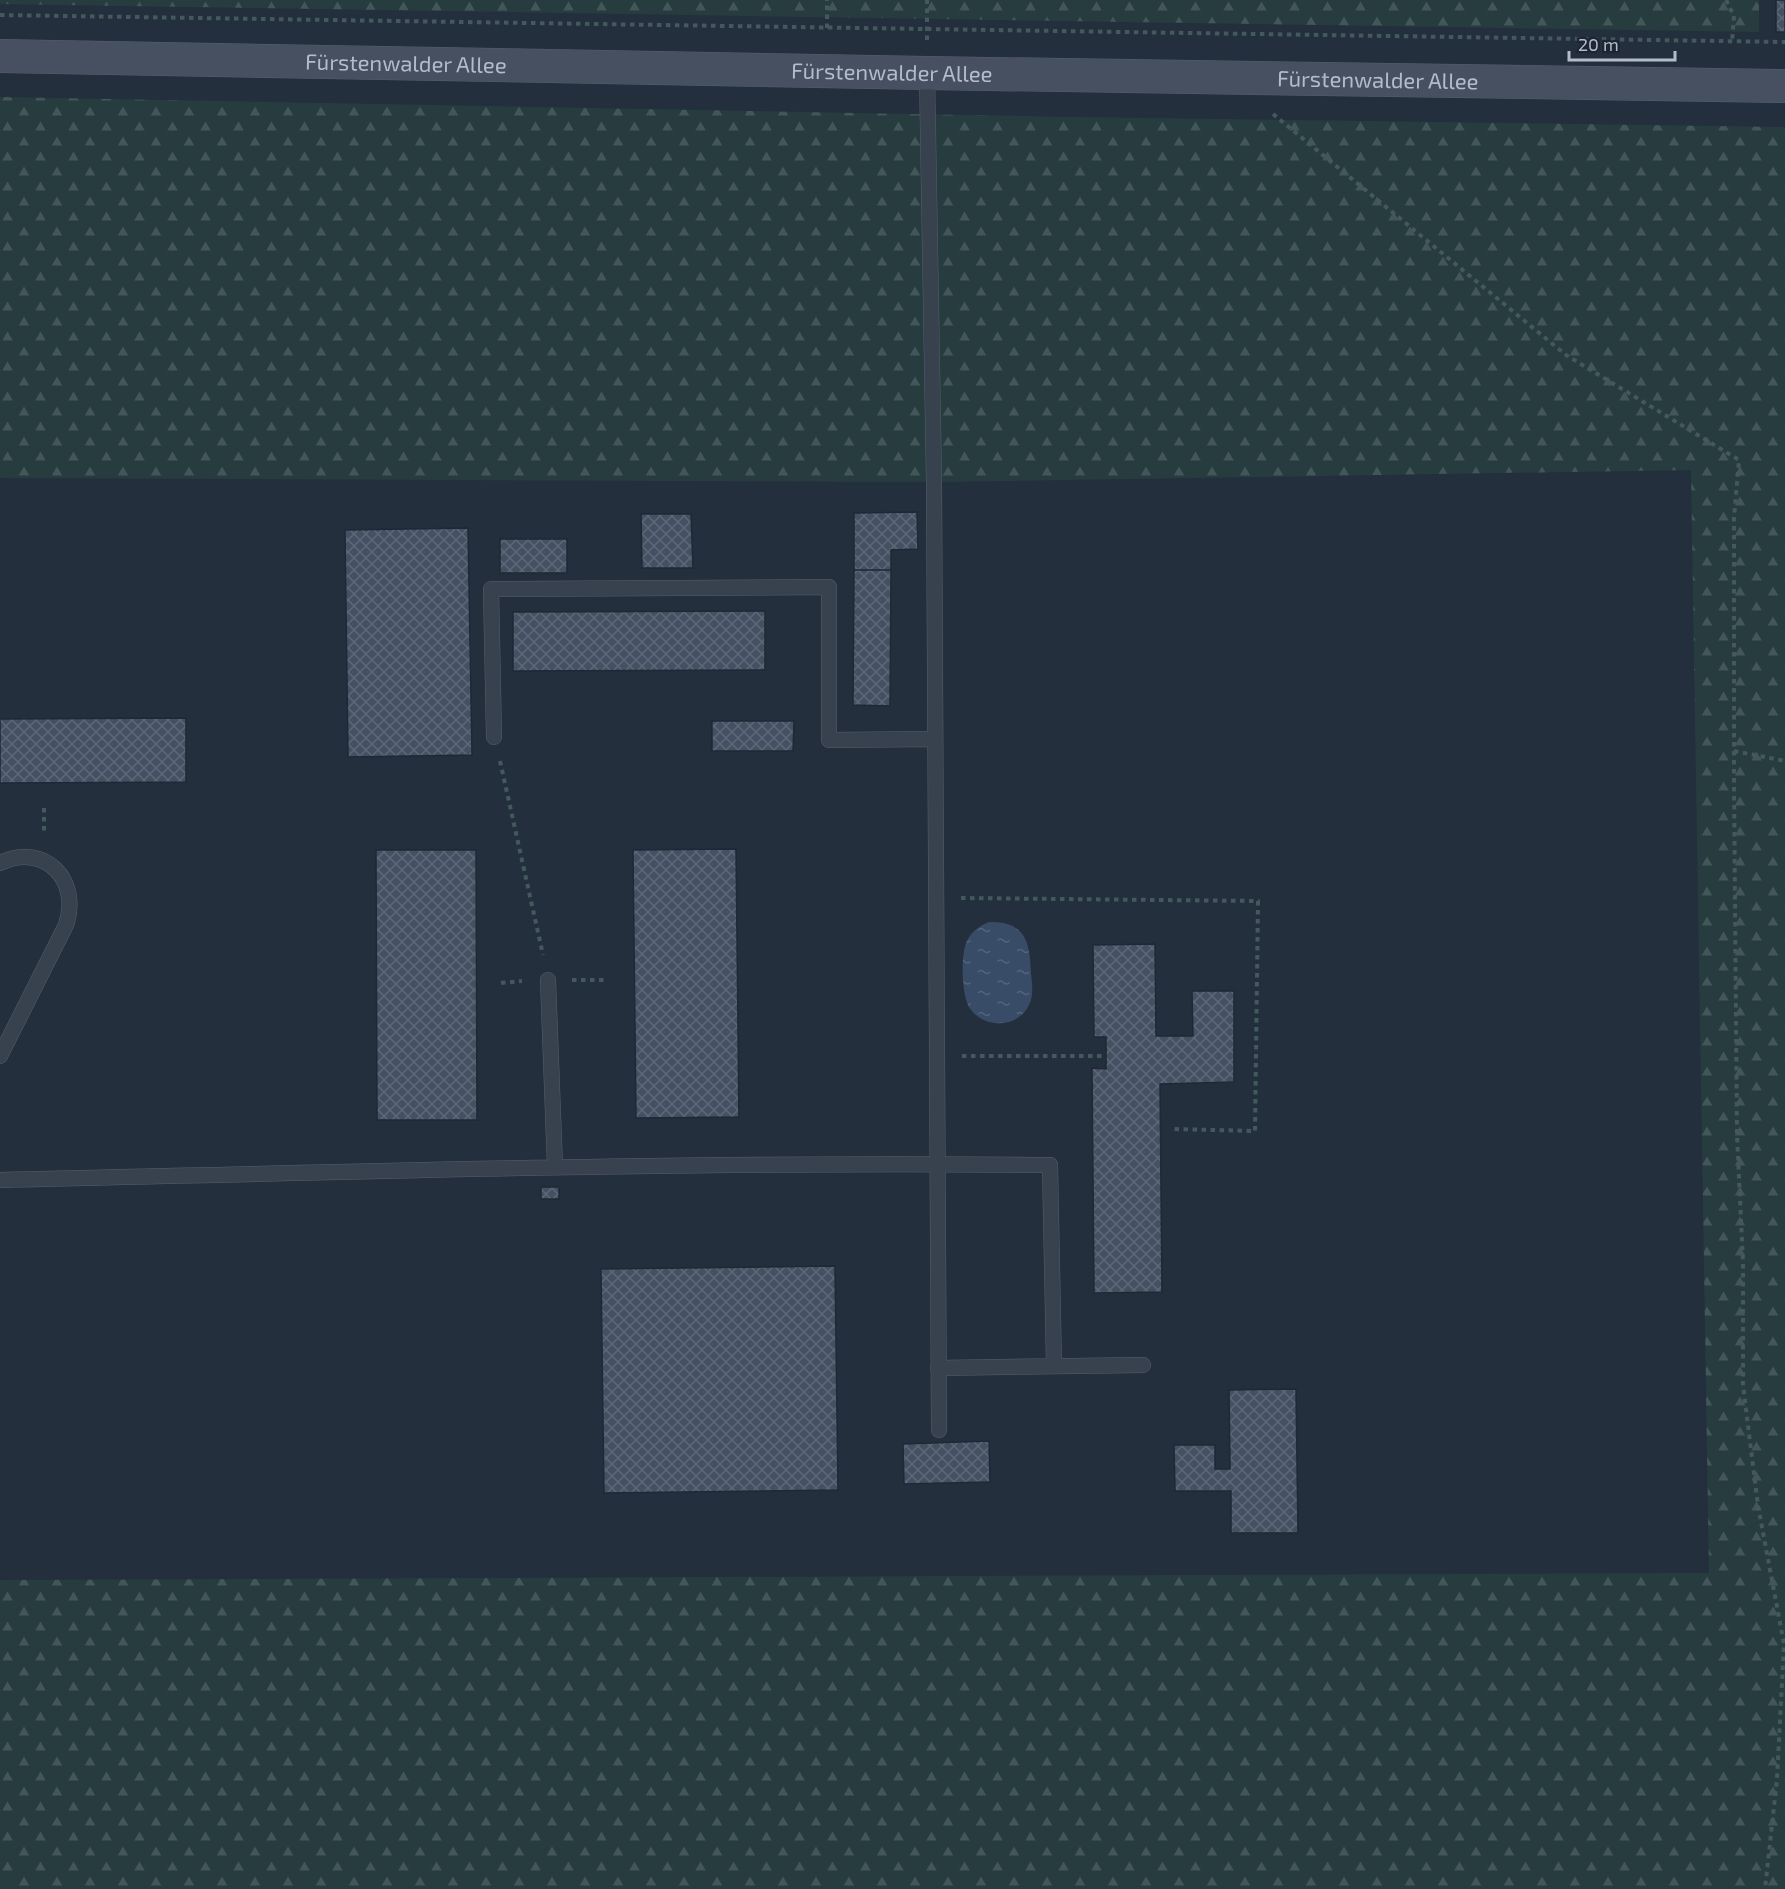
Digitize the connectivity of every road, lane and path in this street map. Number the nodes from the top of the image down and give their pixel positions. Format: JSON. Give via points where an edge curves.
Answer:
{"nodes":[{"id":1,"x":827,"y":0,"type":"edge"},
{"id":2,"x":1726,"y":0,"type":"edge"},
{"id":3,"x":0,"y":15,"type":"edge"},
{"id":4,"x":827,"y":28,"type":"junction"},
{"id":5,"x":1732,"y":42,"type":"junction"},
{"id":6,"x":1785,"y":42,"type":"edge"},
{"id":7,"x":0,"y":56,"type":"edge"},
{"id":8,"x":927,"y":74,"type":"junction"},
{"id":9,"x":1785,"y":86,"type":"edge"},
{"id":10,"x":1264,"y":107,"type":"dead end"},
{"id":11,"x":494,"y":737,"type":"joint"},
{"id":12,"x":936,"y":739,"type":"junction"},
{"id":13,"x":1734,"y":751,"type":"junction"},
{"id":14,"x":1785,"y":761,"type":"edge"},
{"id":15,"x":0,"y":863,"type":"edge"},
{"id":16,"x":936,"y":897,"type":"junction"},
{"id":17,"x":548,"y":980,"type":"joint"},
{"id":18,"x":0,"y":1056,"type":"edge"},
{"id":19,"x":1106,"y":1056,"type":"dead end"},
{"id":20,"x":938,"y":1057,"type":"junction"},
{"id":21,"x":1171,"y":1129,"type":"dead end"},
{"id":22,"x":938,"y":1164,"type":"junction"},
{"id":23,"x":555,"y":1167,"type":"junction"},
{"id":24,"x":0,"y":1180,"type":"edge"},
{"id":25,"x":1143,"y":1365,"type":"dead end"},
{"id":26,"x":1054,"y":1366,"type":"junction"},
{"id":27,"x":938,"y":1368,"type":"junction"},
{"id":28,"x":939,"y":1430,"type":"dead end"},
{"id":29,"x":1765,"y":1889,"type":"edge"}],
"edges":[{"from":1,"to":4,"type":"path"},
{"from":2,"to":5,"type":"path","via":[[1734,16]]},
{"from":3,"to":4,"type":"path"},
{"from":4,"to":5,"type":"path"},
{"from":5,"to":6,"type":"path"},
{"from":7,"to":8,"type":"main road","name":"Fürstenwalder Allee"},
{"from":8,"to":9,"type":"main road","name":"Fürstenwalder Allee"},
{"from":8,"to":12,"type":"lane"},
{"from":10,"to":13,"type":"path","via":[[1566,355],[1739,460],[1734,518]]},
{"from":11,"to":12,"type":"lane","via":[[491,589],[829,587],[829,740]]},
{"from":11,"to":17,"type":"path"},
{"from":12,"to":16,"type":"lane"},
{"from":13,"to":14,"type":"path"},
{"from":13,"to":29,"type":"path","via":[[1743,1385],[1758,1506],[1784,1644],[1777,1779]]},
{"from":15,"to":18,"type":"lane","via":[[22,856],[45,861],[62,876],[71,899],[66,925]]},
{"from":16,"to":20,"type":"lane"},
{"from":16,"to":21,"type":"path","via":[[1258,901],[1255,1131]]},
{"from":17,"to":23,"type":"lane"},
{"from":19,"to":20,"type":"path"},
{"from":20,"to":22,"type":"lane"},
{"from":22,"to":23,"type":"lane"},
{"from":22,"to":26,"type":"lane","via":[[1050,1165]]},
{"from":22,"to":27,"type":"lane"},
{"from":23,"to":24,"type":"lane"},
{"from":25,"to":26,"type":"lane"},
{"from":26,"to":27,"type":"lane"},
{"from":27,"to":28,"type":"lane"}]}
